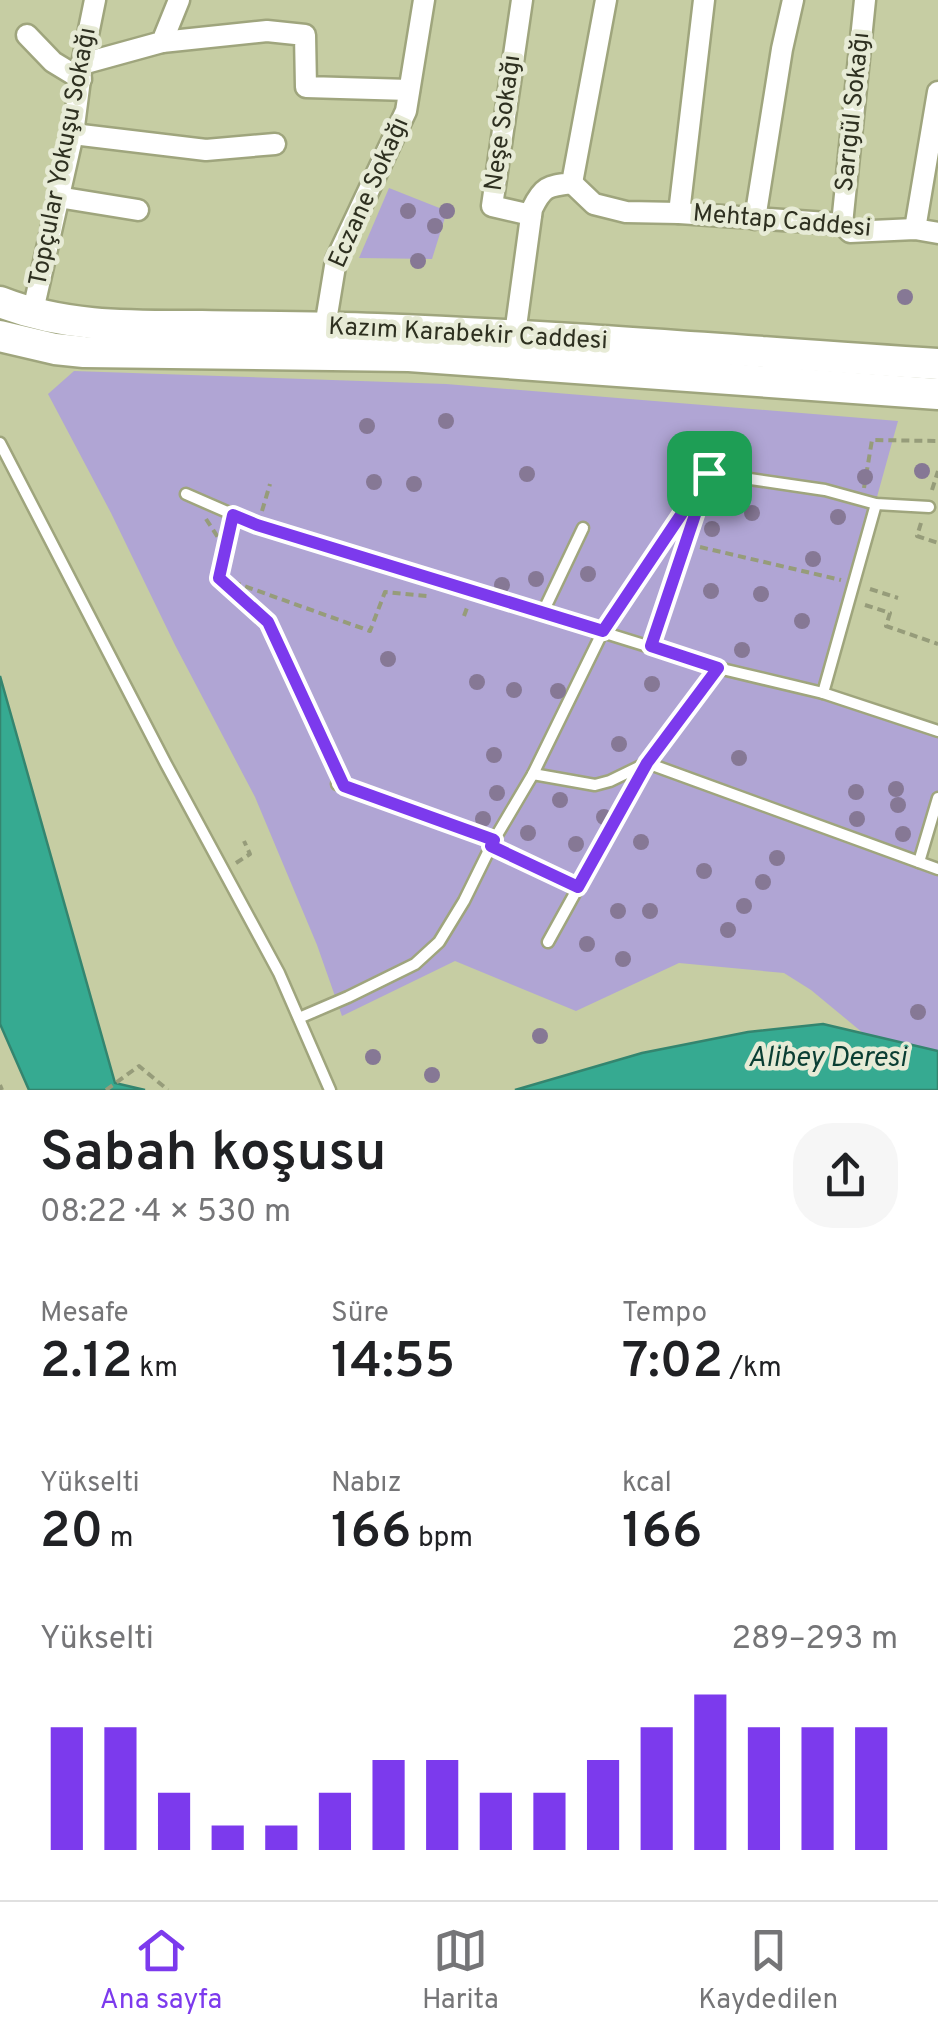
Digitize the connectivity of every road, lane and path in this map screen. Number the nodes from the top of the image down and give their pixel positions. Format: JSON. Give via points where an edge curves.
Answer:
{"nodes":[{"id":1,"x":95,"y":0,"type":"edge"},
{"id":2,"x":179,"y":0,"type":"edge"},
{"id":3,"x":424,"y":0,"type":"edge"},
{"id":4,"x":522,"y":0,"type":"edge"},
{"id":5,"x":606,"y":0,"type":"edge"},
{"id":6,"x":704,"y":0,"type":"edge"},
{"id":7,"x":793,"y":0,"type":"edge"},
{"id":8,"x":865,"y":0,"type":"edge"},
{"id":9,"x":26,"y":35,"type":"dead end"},
{"id":10,"x":162,"y":42,"type":"junction"},
{"id":11,"x":81,"y":72,"type":"junction"},
{"id":12,"x":410,"y":90,"type":"junction"},
{"id":13,"x":938,"y":92,"type":"edge"},
{"id":14,"x":74,"y":134,"type":"junction"},
{"id":15,"x":275,"y":144,"type":"dead end"},
{"id":16,"x":572,"y":183,"type":"junction"},
{"id":17,"x":58,"y":197,"type":"junction"},
{"id":18,"x":138,"y":210,"type":"dead end"},
{"id":19,"x":678,"y":213,"type":"junction"},
{"id":20,"x":531,"y":215,"type":"junction"},
{"id":21,"x":755,"y":220,"type":"junction"},
{"id":22,"x":842,"y":224,"type":"junction"},
{"id":23,"x":915,"y":228,"type":"junction"},
{"id":24,"x":938,"y":234,"type":"edge"},
{"id":25,"x":0,"y":302,"type":"edge"},
{"id":26,"x":32,"y":314,"type":"junction"},
{"id":27,"x":325,"y":327,"type":"junction"},
{"id":28,"x":514,"y":334,"type":"junction"},
{"id":29,"x":0,"y":336,"type":"edge"},
{"id":30,"x":938,"y":364,"type":"edge"},
{"id":31,"x":938,"y":394,"type":"edge"},
{"id":32,"x":0,"y":442,"type":"edge"},
{"id":33,"x":938,"y":442,"type":"edge"},
{"id":34,"x":270,"y":484,"type":"dead end"},
{"id":35,"x":186,"y":494,"type":"dead end"},
{"id":36,"x":862,"y":500,"type":"junction"},
{"id":37,"x":876,"y":504,"type":"junction"},
{"id":38,"x":930,"y":507,"type":"dead end"},
{"id":39,"x":233,"y":515,"type":"junction"},
{"id":40,"x":677,"y":520,"type":"dead end"},
{"id":41,"x":257,"y":525,"type":"junction"},
{"id":42,"x":583,"y":528,"type":"dead end"},
{"id":43,"x":686,"y":543,"type":"junction"},
{"id":44,"x":219,"y":578,"type":"junction"},
{"id":45,"x":854,"y":583,"type":"junction"},
{"id":46,"x":464,"y":588,"type":"junction"},
{"id":47,"x":898,"y":598,"type":"dead end"},
{"id":48,"x":849,"y":600,"type":"junction"},
{"id":49,"x":543,"y":612,"type":"junction"},
{"id":50,"x":352,"y":616,"type":"dead end"},
{"id":51,"x":350,"y":624,"type":"junction"},
{"id":52,"x":603,"y":631,"type":"junction"},
{"id":53,"x":938,"y":644,"type":"edge"},
{"id":54,"x":651,"y":646,"type":"junction"},
{"id":55,"x":718,"y":668,"type":"junction"},
{"id":56,"x":823,"y":693,"type":"junction"},
{"id":57,"x":938,"y":731,"type":"edge"},
{"id":58,"x":647,"y":763,"type":"junction"},
{"id":59,"x":533,"y":774,"type":"junction"},
{"id":60,"x":341,"y":785,"type":"joint"},
{"id":61,"x":938,"y":798,"type":"edge"},
{"id":62,"x":244,"y":841,"type":"dead end"},
{"id":63,"x":493,"y":843,"type":"junction"},
{"id":64,"x":919,"y":862,"type":"junction"},
{"id":65,"x":938,"y":869,"type":"edge"},
{"id":66,"x":224,"y":871,"type":"junction"},
{"id":67,"x":578,"y":887,"type":"junction"},
{"id":68,"x":548,"y":942,"type":"dead end"},
{"id":69,"x":299,"y":1018,"type":"junction"},
{"id":70,"x":106,"y":1090,"type":"edge"},
{"id":71,"x":168,"y":1090,"type":"edge"},
{"id":72,"x":330,"y":1090,"type":"edge"}],
"edges":[{"from":1,"to":11,"type":"street","name":"Topçular Yokuşu Sokağı"},
{"from":2,"to":10,"type":"street"},
{"from":3,"to":12,"type":"street","name":"Eczane Sokağı"},
{"from":4,"to":20,"type":"street","name":"Neşe Sokağı","via":[[492,206]]},
{"from":5,"to":16,"type":"street"},
{"from":6,"to":19,"type":"street"},
{"from":7,"to":21,"type":"street"},
{"from":8,"to":22,"type":"street","name":"Sarıgül Sokağı"},
{"from":9,"to":11,"type":"street","via":[[53,62]]},
{"from":10,"to":11,"type":"street"},
{"from":10,"to":12,"type":"street","via":[[267,31],[305,35],[306,87]]},
{"from":11,"to":14,"type":"street","name":"Topçular Yokuşu Sokağı"},
{"from":12,"to":27,"type":"street","name":"Eczane Sokağı","via":[[336,260]]},
{"from":13,"to":23,"type":"street"},
{"from":14,"to":15,"type":"street","via":[[206,150]]},
{"from":14,"to":17,"type":"street","name":"Topçular Yokuşu Sokağı"},
{"from":16,"to":19,"type":"street","name":"Mehtap Caddesi","via":[[594,204]]},
{"from":16,"to":20,"type":"street","via":[[539,194]]},
{"from":17,"to":18,"type":"street"},
{"from":17,"to":26,"type":"street","name":"Topçular Yokuşu Sokağı"},
{"from":19,"to":21,"type":"street","name":"Mehtap Caddesi"},
{"from":20,"to":28,"type":"street"},
{"from":21,"to":22,"type":"street","name":"Mehtap Caddesi"},
{"from":22,"to":23,"type":"street","name":"Mehtap Caddesi","via":[[850,232]]},
{"from":23,"to":24,"type":"street","name":"Mehtap Caddesi"},
{"from":25,"to":26,"type":"main road","name":"Kazım Karabekir Caddesi"},
{"from":26,"to":27,"type":"main road","name":"Kazım Karabekir Caddesi","via":[[106,324]]},
{"from":27,"to":28,"type":"main road","name":"Kazım Karabekir Caddesi"},
{"from":28,"to":30,"type":"main road","name":"Kazım Karabekir Caddesi"},
{"from":29,"to":31,"type":"main road","name":"Kazım Karabekir Caddesi","via":[[84,352],[409,356]]},
{"from":32,"to":66,"type":"lane"},
{"from":33,"to":36,"type":"path","via":[[872,440]]},
{"from":34,"to":41,"type":"path"},
{"from":35,"to":39,"type":"lane"},
{"from":36,"to":37,"type":"lane"},
{"from":36,"to":43,"type":"lane","via":[[709,473]]},
{"from":37,"to":38,"type":"lane"},
{"from":37,"to":45,"type":"lane"},
{"from":39,"to":41,"type":"lane"},
{"from":39,"to":44,"type":"path"},
{"from":40,"to":52,"type":"path"},
{"from":41,"to":46,"type":"lane"},
{"from":42,"to":49,"type":"lane"},
{"from":43,"to":45,"type":"path"},
{"from":43,"to":54,"type":"lane"},
{"from":44,"to":51,"type":"path"},
{"from":44,"to":60,"type":"path","via":[[268,622]]},
{"from":45,"to":47,"type":"path"},
{"from":45,"to":48,"type":"lane"},
{"from":46,"to":49,"type":"lane"},
{"from":46,"to":51,"type":"path","via":[[451,598],[385,592],[370,631]]},
{"from":48,"to":53,"type":"path","via":[[890,613],[886,626]]},
{"from":48,"to":56,"type":"lane"},
{"from":49,"to":52,"type":"lane"},
{"from":50,"to":51,"type":"path"},
{"from":52,"to":54,"type":"lane"},
{"from":52,"to":59,"type":"lane"},
{"from":54,"to":55,"type":"lane"},
{"from":55,"to":56,"type":"lane"},
{"from":55,"to":58,"type":"path"},
{"from":56,"to":57,"type":"lane"},
{"from":58,"to":59,"type":"lane","via":[[595,785]]},
{"from":58,"to":64,"type":"lane"},
{"from":58,"to":67,"type":"lane"},
{"from":59,"to":63,"type":"lane"},
{"from":60,"to":63,"type":"lane"},
{"from":61,"to":64,"type":"lane"},
{"from":62,"to":66,"type":"path","via":[[250,854]]},
{"from":63,"to":67,"type":"path"},
{"from":63,"to":69,"type":"lane","via":[[439,942],[416,964]]},
{"from":64,"to":65,"type":"lane"},
{"from":66,"to":69,"type":"lane"},
{"from":67,"to":68,"type":"lane"},
{"from":69,"to":72,"type":"lane"},
{"from":70,"to":71,"type":"path","via":[[139,1066]]}]}
